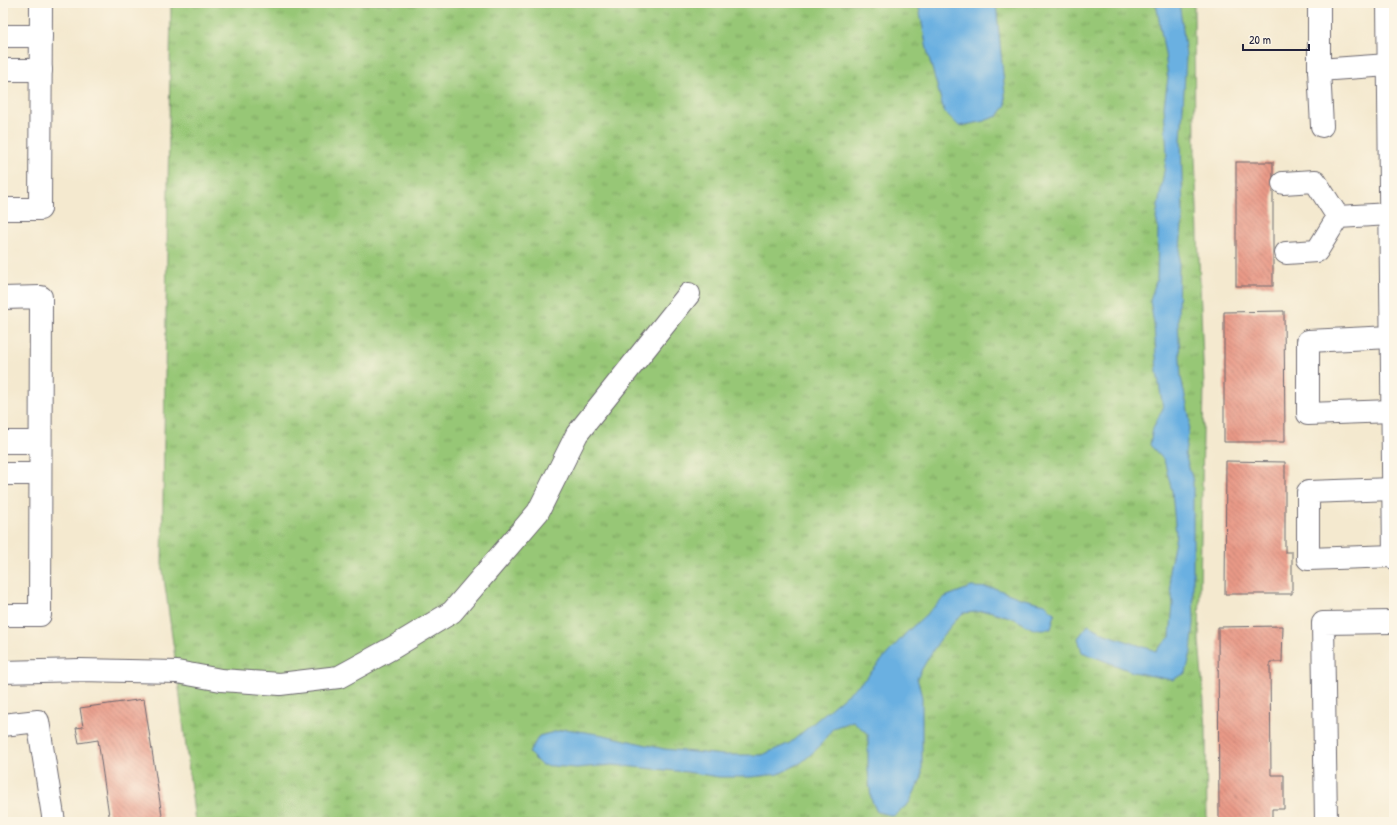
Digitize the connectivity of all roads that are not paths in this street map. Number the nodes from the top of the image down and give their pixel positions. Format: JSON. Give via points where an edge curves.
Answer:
{"nodes":[{"id":1,"x":41,"y":3,"type":"edge"},
{"id":2,"x":1319,"y":3,"type":"edge"},
{"id":3,"x":1388,"y":3,"type":"edge"},
{"id":4,"x":3,"y":36,"type":"edge"},
{"id":5,"x":41,"y":36,"type":"junction"},
{"id":6,"x":1388,"y":65,"type":"junction"},
{"id":7,"x":3,"y":70,"type":"edge"},
{"id":8,"x":41,"y":70,"type":"junction"},
{"id":9,"x":1319,"y":70,"type":"junction"},
{"id":10,"x":1322,"y":126,"type":"dead end"},
{"id":11,"x":1283,"y":183,"type":"dead end"},
{"id":12,"x":3,"y":209,"type":"edge"},
{"id":13,"x":1390,"y":214,"type":"junction"},
{"id":14,"x":1338,"y":217,"type":"junction"},
{"id":15,"x":1286,"y":253,"type":"dead end"},
{"id":16,"x":689,"y":294,"type":"dead end"},
{"id":17,"x":3,"y":298,"type":"edge"},
{"id":18,"x":1391,"y":337,"type":"junction"},
{"id":19,"x":1392,"y":411,"type":"junction"},
{"id":20,"x":3,"y":442,"type":"edge"},
{"id":21,"x":40,"y":442,"type":"junction"},
{"id":22,"x":3,"y":474,"type":"edge"},
{"id":23,"x":40,"y":474,"type":"junction"},
{"id":24,"x":1393,"y":489,"type":"junction"},
{"id":25,"x":1394,"y":557,"type":"edge"},
{"id":26,"x":3,"y":615,"type":"edge"},
{"id":27,"x":1394,"y":622,"type":"edge"},
{"id":28,"x":3,"y":672,"type":"edge"},
{"id":29,"x":3,"y":725,"type":"edge"},
{"id":30,"x":54,"y":822,"type":"edge"},
{"id":31,"x":1326,"y":822,"type":"edge"}],
"edges":[{"from":1,"to":5,"type":"street"},
{"from":2,"to":9,"type":"street"},
{"from":3,"to":6,"type":"street"},
{"from":4,"to":5,"type":"street"},
{"from":5,"to":8,"type":"street"},
{"from":6,"to":9,"type":"street"},
{"from":6,"to":13,"type":"street"},
{"from":7,"to":8,"type":"street"},
{"from":8,"to":12,"type":"street","via":[[40,209]]},
{"from":9,"to":10,"type":"street"},
{"from":11,"to":14,"type":"street","via":[[1315,181]]},
{"from":13,"to":14,"type":"street"},
{"from":13,"to":18,"type":"street"},
{"from":14,"to":15,"type":"street","via":[[1317,251]]},
{"from":16,"to":28,"type":"street","via":[[578,434],[538,512],[452,612],[394,647],[339,677],[280,684],[221,680],[177,672]]},
{"from":17,"to":21,"type":"street","via":[[40,297]]},
{"from":18,"to":19,"type":"street"},
{"from":18,"to":19,"type":"street","via":[[1308,341],[1308,414]]},
{"from":19,"to":24,"type":"street"},
{"from":20,"to":21,"type":"street"},
{"from":21,"to":23,"type":"street"},
{"from":22,"to":23,"type":"street"},
{"from":23,"to":26,"type":"street","via":[[40,615]]},
{"from":24,"to":25,"type":"street"},
{"from":24,"to":25,"type":"street","via":[[1308,492],[1308,559]]},
{"from":27,"to":31,"type":"street","via":[[1323,623]]},
{"from":29,"to":30,"type":"street","via":[[38,720]]}]}
